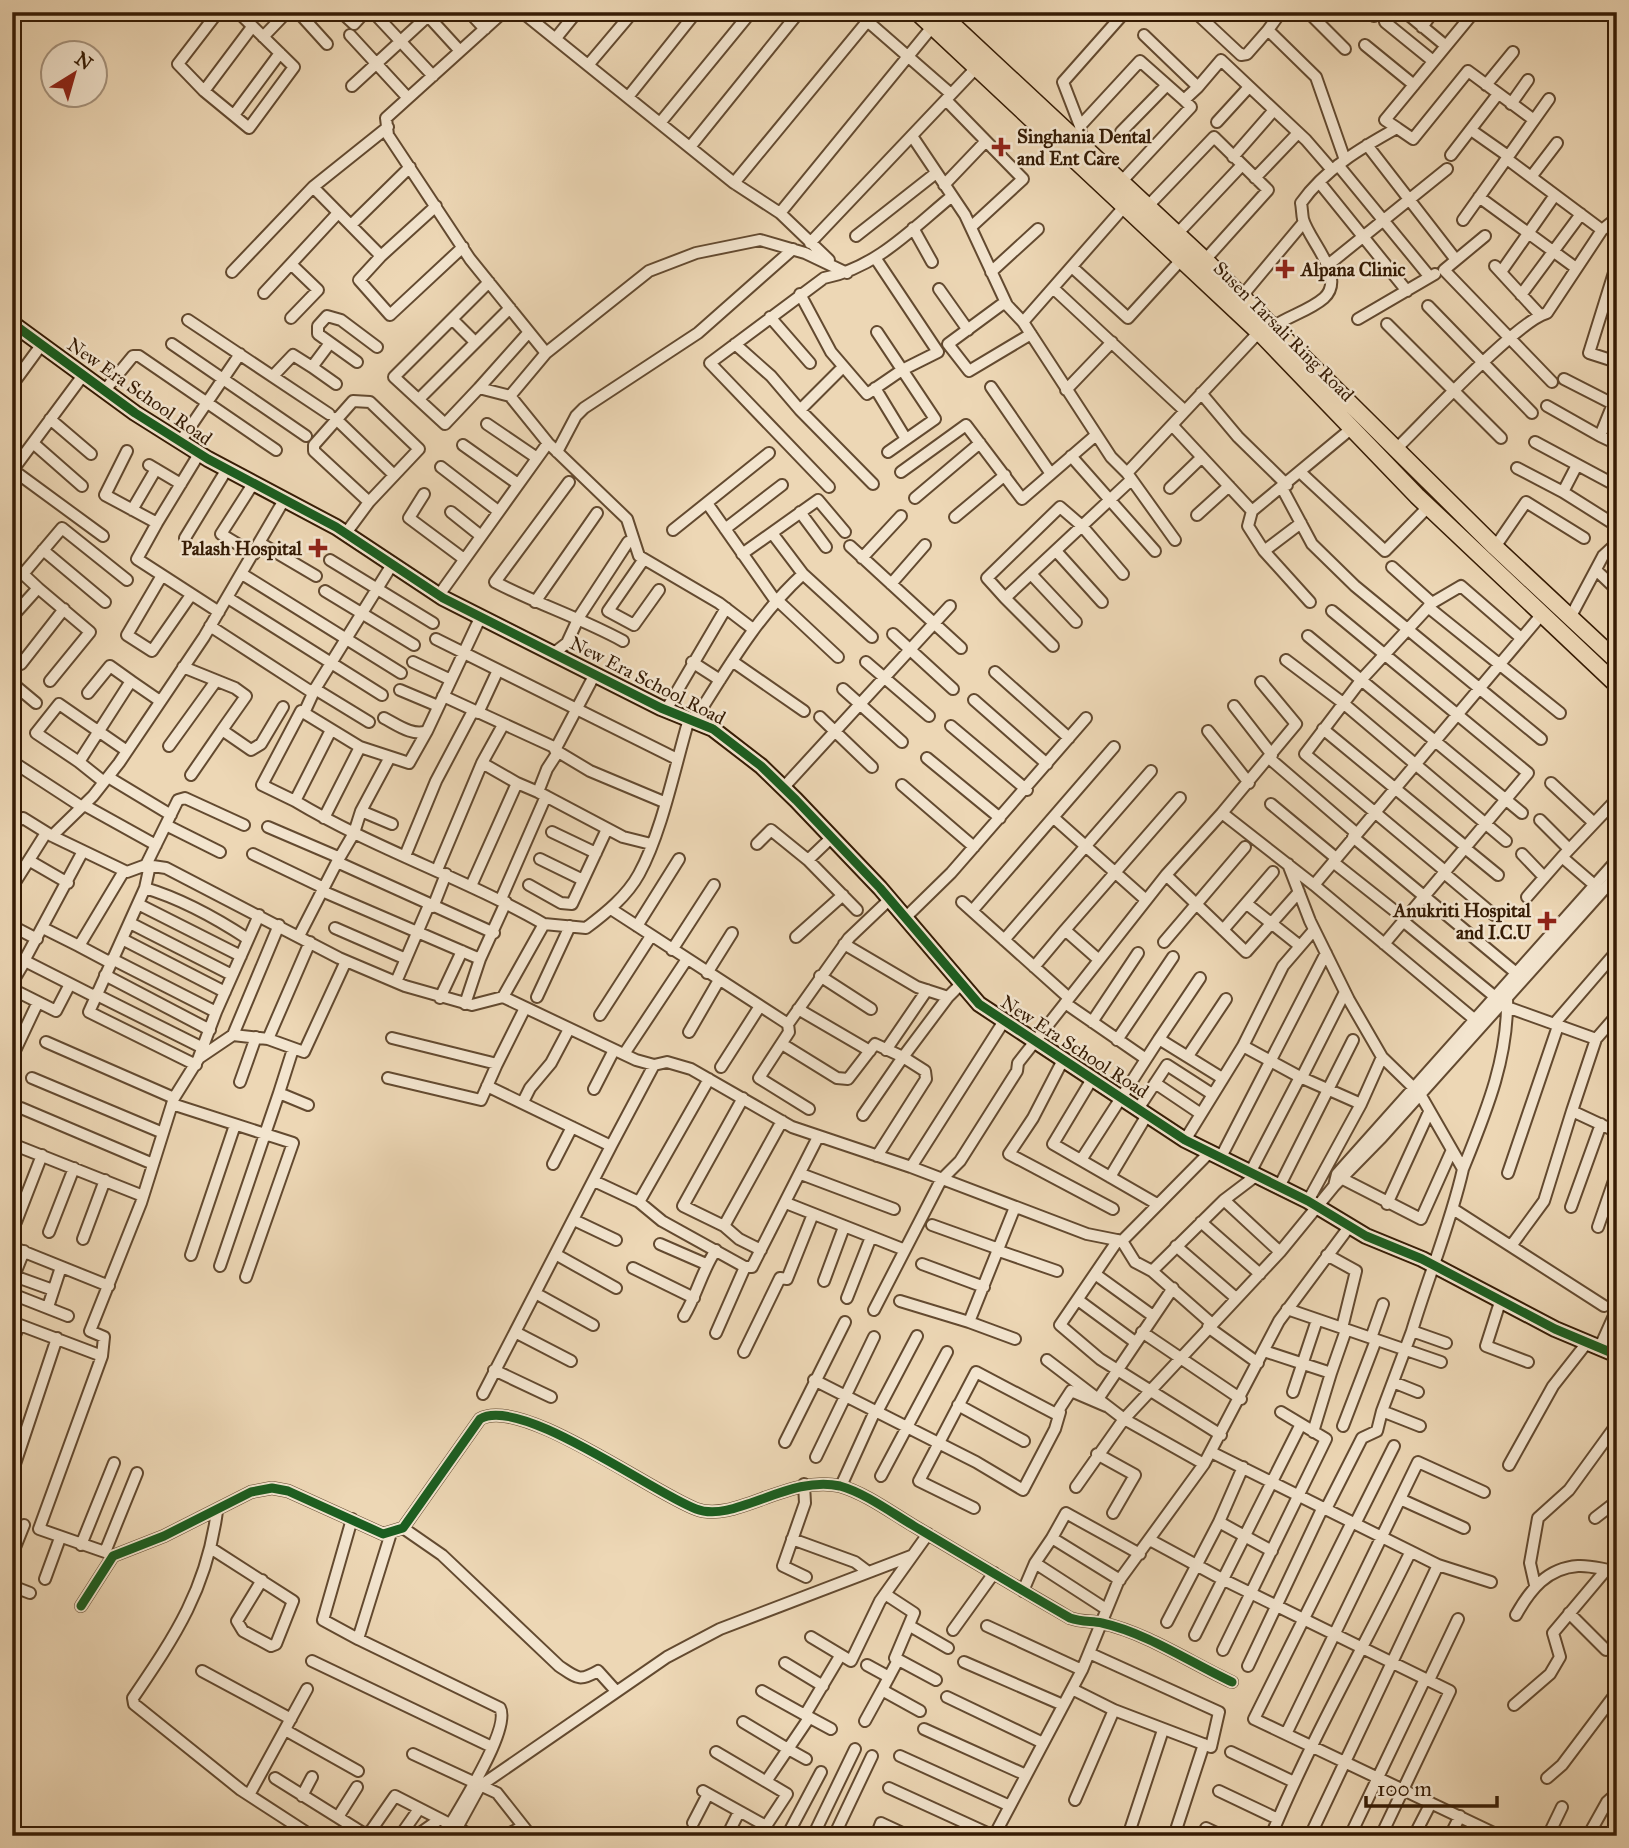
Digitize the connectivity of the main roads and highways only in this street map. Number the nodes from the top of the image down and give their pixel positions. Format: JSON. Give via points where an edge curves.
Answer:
{"nodes":[{"id":1,"x":917,"y":12,"type":"edge"},
{"id":2,"x":936,"y":19,"type":"edge"},
{"id":3,"x":1265,"y":331,"type":"junction"},
{"id":4,"x":1617,"y":661,"type":"edge"},
{"id":5,"x":1617,"y":685,"type":"edge"}],
"edges":[{"from":1,"to":2,"type":"main road","name":"Susen Tarsali Ring Road"},
{"from":2,"to":3,"type":"main road","name":"Susen Tarsali Ring Road","via":[[976,68],[1181,260]]},
{"from":2,"to":3,"type":"main road","name":"Susen Tarsali Ring Road","via":[[1149,206],[1242,296]]},
{"from":3,"to":4,"type":"main road","name":"Susen Tarsali Ring Road"},
{"from":3,"to":5,"type":"main road","name":"Susen Tarsali Ring Road","via":[[1429,507]]}]}
